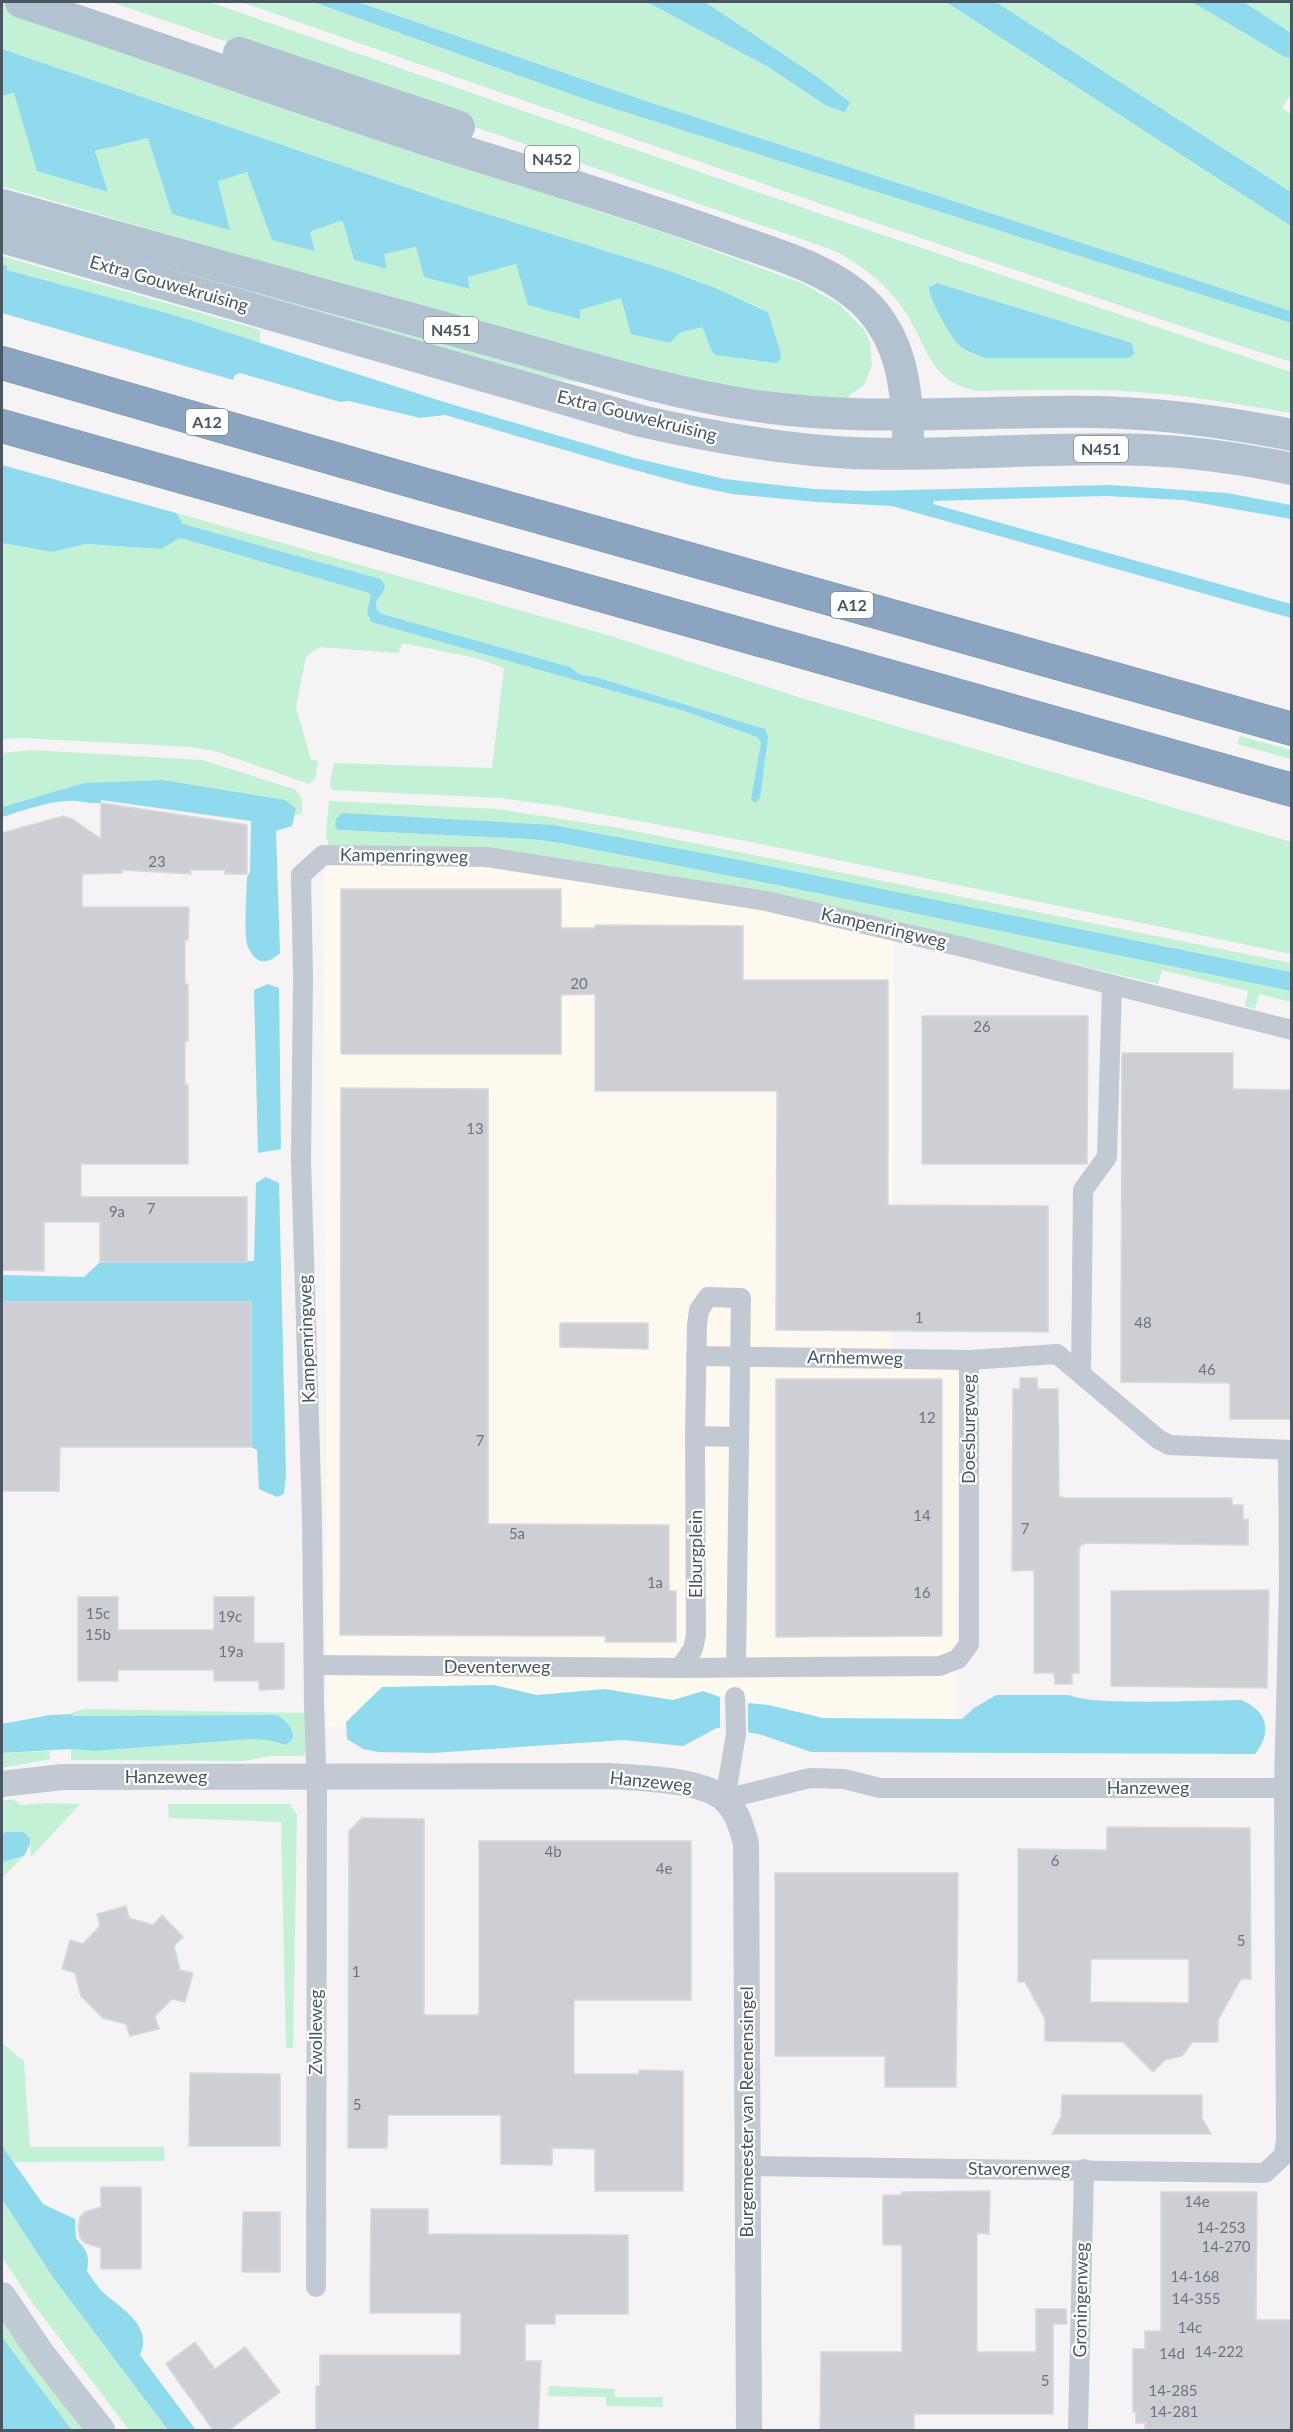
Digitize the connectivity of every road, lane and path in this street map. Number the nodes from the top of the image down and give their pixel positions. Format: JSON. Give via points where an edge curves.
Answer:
{"nodes":[{"id":1,"x":21,"y":2,"type":"edge"},
{"id":2,"x":87,"y":2,"type":"edge"},
{"id":3,"x":2,"y":205,"type":"edge"},
{"id":4,"x":2,"y":237,"type":"edge"},
{"id":5,"x":2,"y":363,"type":"edge"},
{"id":6,"x":915,"y":416,"type":"junction"},
{"id":7,"x":2,"y":426,"type":"edge"},
{"id":8,"x":1292,"y":435,"type":"edge"},
{"id":9,"x":908,"y":453,"type":"junction"},
{"id":10,"x":1292,"y":469,"type":"edge"},
{"id":11,"x":1292,"y":729,"type":"edge"},
{"id":12,"x":1292,"y":790,"type":"edge"},
{"id":13,"x":1112,"y":985,"type":"junction"},
{"id":14,"x":1292,"y":1030,"type":"edge"},
{"id":15,"x":696,"y":1356,"type":"junction"},
{"id":16,"x":740,"y":1356,"type":"junction"},
{"id":17,"x":969,"y":1360,"type":"junction"},
{"id":18,"x":1081,"y":1374,"type":"junction"},
{"id":19,"x":695,"y":1436,"type":"junction"},
{"id":20,"x":738,"y":1437,"type":"junction"},
{"id":21,"x":1290,"y":1450,"type":"edge"},
{"id":22,"x":314,"y":1665,"type":"junction"},
{"id":23,"x":736,"y":1667,"type":"junction"},
{"id":24,"x":680,"y":1668,"type":"junction"},
{"id":25,"x":735,"y":1697,"type":"dead end"},
{"id":26,"x":316,"y":1777,"type":"junction"},
{"id":27,"x":3,"y":1784,"type":"edge"},
{"id":28,"x":1288,"y":1788,"type":"edge"},
{"id":29,"x":725,"y":1799,"type":"junction"},
{"id":30,"x":1288,"y":2157,"type":"edge"},
{"id":31,"x":747,"y":2166,"type":"junction"},
{"id":32,"x":1084,"y":2169,"type":"junction"},
{"id":33,"x":316,"y":2287,"type":"dead end"},
{"id":34,"x":2,"y":2296,"type":"edge"},
{"id":35,"x":101,"y":2430,"type":"edge"},
{"id":36,"x":749,"y":2430,"type":"edge"},
{"id":37,"x":1078,"y":2430,"type":"edge"}],
"edges":[{"from":1,"to":6,"type":"main road","number":"N452","via":[[391,128],[633,205],[821,272],[858,296],[885,328]]},
{"from":2,"to":6,"type":"main road","number":"N452","via":[[832,257],[868,280],[903,322],[920,361],[923,382]]},
{"from":3,"to":6,"type":"main road","name":"Extra Gouwekruising","number":"N451","via":[[678,391],[785,410]]},
{"from":4,"to":9,"type":"main road","name":"Extra Gouwekruising","number":"N451","via":[[665,426],[793,448]]},
{"from":5,"to":11,"type":"highway","number":"A12"},
{"from":6,"to":8,"type":"main road","name":"Extra Gouwekruising","number":"N451","via":[[1133,413]]},
{"from":6,"to":9,"type":"main road","number":"N452"},
{"from":7,"to":12,"type":"highway"},
{"from":9,"to":10,"type":"main road","name":"Extra Gouwekruising","number":"N451","via":[[1148,450],[1220,456]]},
{"from":13,"to":14,"type":"street","name":"Kampenringweg"},
{"from":13,"to":18,"type":"street","via":[[1107,1157],[1083,1190]]},
{"from":13,"to":22,"type":"street","name":"Kampenringweg","via":[[754,899],[487,857],[323,855],[301,875],[301,1161]]},
{"from":15,"to":16,"type":"street"},
{"from":15,"to":16,"type":"street","name":"Elburgplein","via":[[699,1310],[708,1297],[741,1298]]},
{"from":15,"to":19,"type":"street","name":"Elburgplein"},
{"from":16,"to":17,"type":"street","name":"Arnhemweg"},
{"from":16,"to":20,"type":"street","name":"Elburgplein"},
{"from":17,"to":18,"type":"street","name":"Doesburgweg","via":[[1057,1354]]},
{"from":17,"to":23,"type":"street","name":"Doesburgweg","via":[[969,1644],[958,1659],[939,1666]]},
{"from":18,"to":21,"type":"street","via":[[1169,1446]]},
{"from":19,"to":20,"type":"street"},
{"from":19,"to":24,"type":"street","name":"Elburgplein","via":[[696,1635],[693,1649]]},
{"from":20,"to":23,"type":"street","name":"Elburgplein"},
{"from":21,"to":28,"type":"street"},
{"from":22,"to":24,"type":"street","name":"Deventerweg"},
{"from":22,"to":26,"type":"street","name":"Kampenringweg"},
{"from":23,"to":24,"type":"street","name":"Doesburgweg"},
{"from":25,"to":29,"type":"street","via":[[736,1734]]},
{"from":26,"to":27,"type":"street","name":"Hanzeweg","via":[[62,1777]]},
{"from":26,"to":29,"type":"street","name":"Hanzeweg","via":[[609,1776],[666,1780],[702,1788]]},
{"from":26,"to":33,"type":"street","name":"Zwolleweg"},
{"from":28,"to":29,"type":"street","name":"Hanzeweg","via":[[880,1788],[844,1779],[810,1778]]},
{"from":28,"to":30,"type":"street","name":"Stavorenweg"},
{"from":29,"to":31,"type":"street","name":"Burgemeester van Reenensingel","via":[[739,1818],[746,1843]]},
{"from":30,"to":32,"type":"street","name":"Stavorenweg","via":[[1264,2173]]},
{"from":31,"to":32,"type":"street","name":"Stavorenweg"},
{"from":31,"to":36,"type":"street","name":"Burgemeester van Reenensingel"},
{"from":32,"to":37,"type":"street","name":"Groningenweg"},
{"from":34,"to":35,"type":"main road"}]}
